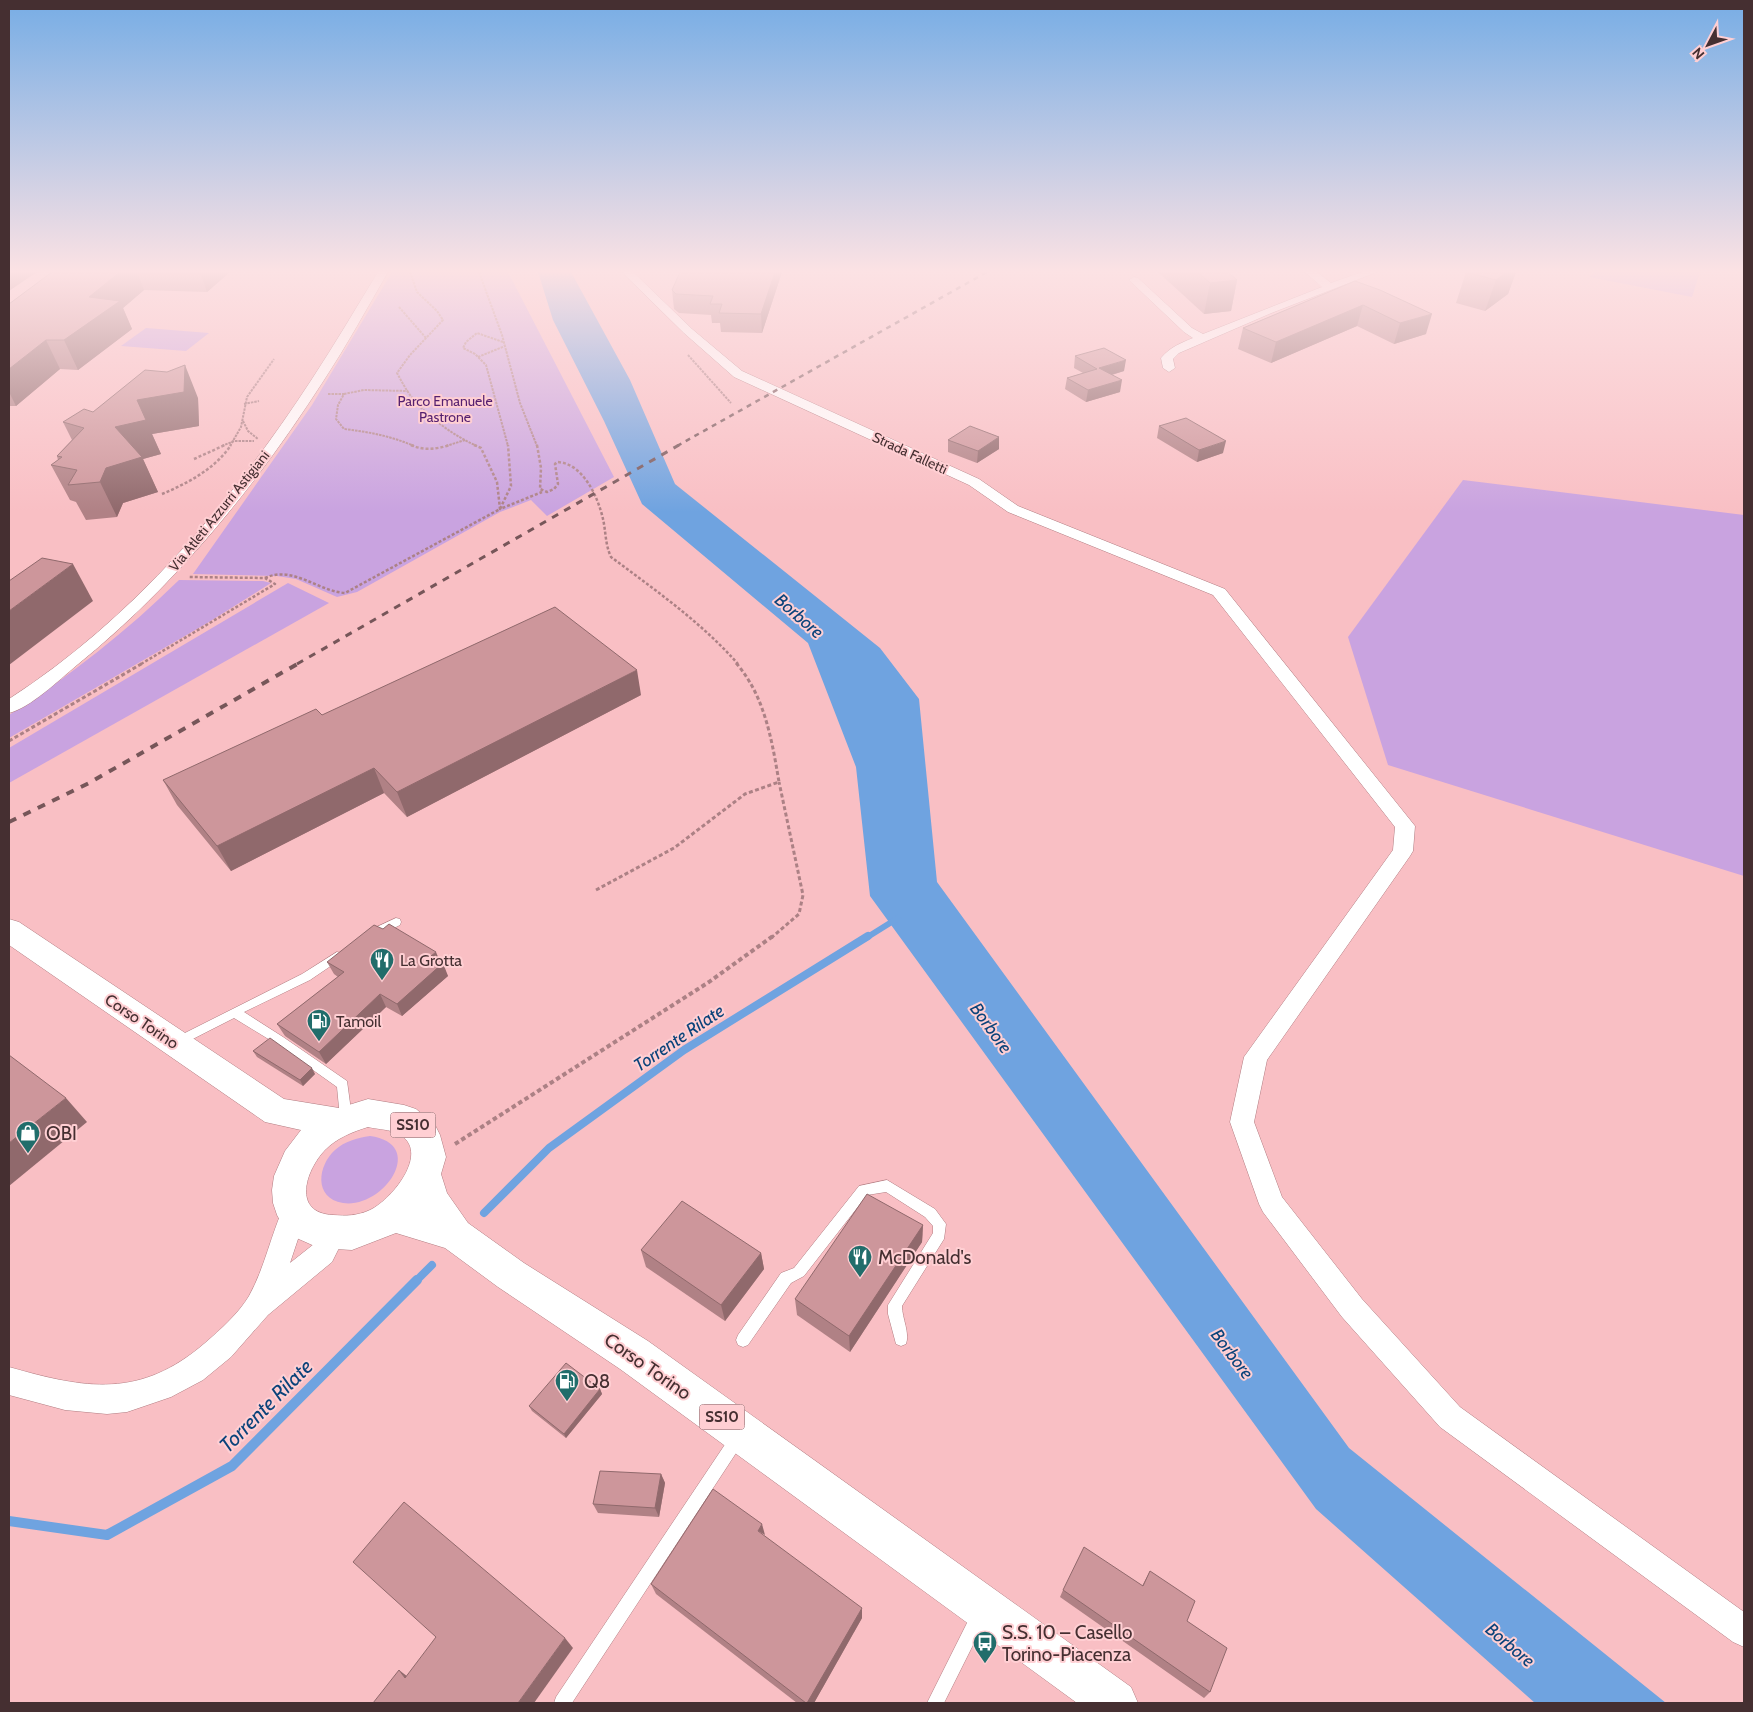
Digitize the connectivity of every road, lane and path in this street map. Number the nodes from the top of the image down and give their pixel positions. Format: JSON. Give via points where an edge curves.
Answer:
{"nodes":[{"id":1,"x":335,"y":352,"type":"edge"},
{"id":2,"x":413,"y":352,"type":"edge"},
{"id":3,"x":469,"y":352,"type":"edge"},
{"id":4,"x":491,"y":352,"type":"edge"},
{"id":5,"x":507,"y":352,"type":"edge"},
{"id":6,"x":712,"y":352,"type":"edge"},
{"id":7,"x":1173,"y":352,"type":"edge"},
{"id":8,"x":478,"y":357,"type":"junction"},
{"id":9,"x":274,"y":359,"type":"dead end"},
{"id":10,"x":1169,"y":368,"type":"dead end"},
{"id":11,"x":408,"y":391,"type":"junction"},
{"id":12,"x":326,"y":394,"type":"dead end"},
{"id":13,"x":344,"y":394,"type":"junction"},
{"id":14,"x":259,"y":401,"type":"dead end"},
{"id":15,"x":244,"y":404,"type":"junction"},
{"id":16,"x":242,"y":420,"type":"junction"},
{"id":17,"x":465,"y":440,"type":"junction"},
{"id":18,"x":234,"y":441,"type":"junction"},
{"id":19,"x":194,"y":459,"type":"dead end"},
{"id":20,"x":542,"y":492,"type":"junction"},
{"id":21,"x":162,"y":494,"type":"dead end"},
{"id":22,"x":500,"y":509,"type":"junction"},
{"id":23,"x":166,"y":577,"type":"junction"},
{"id":24,"x":265,"y":578,"type":"junction"},
{"id":25,"x":9,"y":707,"type":"edge"},
{"id":26,"x":9,"y":741,"type":"edge"},
{"id":27,"x":779,"y":782,"type":"junction"},
{"id":28,"x":596,"y":890,"type":"dead end"},
{"id":29,"x":396,"y":922,"type":"dead end"},
{"id":30,"x":9,"y":930,"type":"edge"},
{"id":31,"x":358,"y":941,"type":"edge"},
{"id":32,"x":343,"y":951,"type":"edge"},
{"id":33,"x":234,"y":1012,"type":"junction"},
{"id":34,"x":175,"y":1044,"type":"junction"},
{"id":35,"x":276,"y":1112,"type":"junction"},
{"id":36,"x":343,"y":1120,"type":"junction"},
{"id":37,"x":295,"y":1163,"type":"junction"},
{"id":38,"x":427,"y":1169,"type":"junction"},
{"id":39,"x":294,"y":1212,"type":"junction"},
{"id":40,"x":393,"y":1216,"type":"junction"},
{"id":41,"x":333,"y":1234,"type":"junction"},
{"id":42,"x":455,"y":1235,"type":"junction"},
{"id":43,"x":258,"y":1306,"type":"junction"},
{"id":44,"x":901,"y":1339,"type":"dead end"},
{"id":45,"x":743,"y":1340,"type":"dead end"},
{"id":46,"x":9,"y":1381,"type":"edge"},
{"id":47,"x":742,"y":1432,"type":"junction"},
{"id":48,"x":984,"y":1607,"type":"junction"},
{"id":49,"x":1744,"y":1631,"type":"edge"},
{"id":50,"x":562,"y":1703,"type":"edge"},
{"id":51,"x":934,"y":1703,"type":"edge"},
{"id":52,"x":1115,"y":1703,"type":"edge"}],
"edges":[{"from":1,"to":23,"type":"street","name":"Via Atleti Azzurri Astigiani","via":[[309,394],[244,484]]},
{"from":2,"to":11,"type":"path","via":[[397,374]]},
{"from":3,"to":8,"type":"path"},
{"from":4,"to":8,"type":"path"},
{"from":5,"to":20,"type":"path","via":[[520,403],[537,446]]},
{"from":6,"to":49,"type":"street","name":"Strada Falletti","via":[[738,374],[974,482],[1013,509],[1219,592],[1405,826],[1403,851],[1256,1057],[1242,1122],[1272,1204],[1352,1308],[1450,1417]]},
{"from":7,"to":10,"type":"street","via":[[1167,358]]},
{"from":8,"to":22,"type":"path","via":[[486,365],[507,438],[511,486]]},
{"from":9,"to":15,"type":"path"},
{"from":11,"to":13,"type":"path","via":[[364,390]]},
{"from":11,"to":17,"type":"path","via":[[433,418]]},
{"from":12,"to":13,"type":"path"},
{"from":13,"to":17,"type":"path","via":[[336,419],[344,430],[379,434],[418,448],[438,449]]},
{"from":14,"to":15,"type":"path"},
{"from":15,"to":16,"type":"path"},
{"from":16,"to":18,"type":"path"},
{"from":16,"to":18,"type":"path","via":[[248,431],[261,441]]},
{"from":17,"to":22,"type":"path","via":[[481,448],[497,482]]},
{"from":18,"to":19,"type":"path"},
{"from":18,"to":21,"type":"path","via":[[204,470]]},
{"from":20,"to":22,"type":"path"},
{"from":20,"to":27,"type":"path","via":[[554,489],[558,484],[555,464],[567,461],[576,466],[599,506],[604,521],[605,546],[611,557],[716,640],[751,684],[766,723]]},
{"from":22,"to":24,"type":"path","via":[[345,593],[333,592],[298,576],[274,574]]},
{"from":23,"to":24,"type":"path"},
{"from":23,"to":25,"type":"street","name":"Via Atleti Azzurri Astigiani","via":[[117,625]]},
{"from":24,"to":26,"type":"path","via":[[275,584]]},
{"from":27,"to":28,"type":"path","via":[[746,794],[674,848]]},
{"from":27,"to":38,"type":"path","via":[[803,894],[799,914],[709,982]]},
{"from":29,"to":31,"type":"lane"},
{"from":30,"to":34,"type":"main road","name":"Corso Torino","number":"SS10"},
{"from":32,"to":33,"type":"lane","via":[[306,977]]},
{"from":33,"to":34,"type":"lane"},
{"from":33,"to":36,"type":"lane","via":[[343,1085]]},
{"from":34,"to":35,"type":"main road","name":"Corso Torino","number":"SS10"},
{"from":35,"to":36,"type":"main road","name":"Corso Torino","number":"SS10"},
{"from":35,"to":37,"type":"main road","name":"Corso Torino","number":"SS10","via":[[291,1140]]},
{"from":36,"to":37,"type":"main road","name":"Corso Torino","number":"SS10","via":[[313,1139]]},
{"from":36,"to":38,"type":"main road","name":"Corso Torino","number":"SS10","via":[[368,1113],[388,1113],[405,1119],[419,1129],[427,1144]]},
{"from":37,"to":39,"type":"main road","name":"Corso Torino","number":"SS10","via":[[288,1197]]},
{"from":38,"to":40,"type":"main road","via":[[417,1192]]},
{"from":38,"to":42,"type":"main road","name":"Corso Torino","number":"SS10","via":[[432,1200]]},
{"from":39,"to":41,"type":"main road","via":[[303,1223]]},
{"from":39,"to":43,"type":"street"},
{"from":40,"to":41,"type":"main road","via":[[367,1229]]},
{"from":40,"to":42,"type":"main road","name":"Corso Torino","number":"SS10"},
{"from":41,"to":43,"type":"street","via":[[323,1253]]},
{"from":42,"to":47,"type":"main road","name":"Corso Torino","number":"SS10"},
{"from":43,"to":46,"type":"street","via":[[219,1350],[165,1387],[123,1399],[88,1399]]},
{"from":44,"to":45,"type":"lane","via":[[895,1305],[939,1235],[940,1224],[930,1212],[887,1186],[863,1190],[799,1272],[786,1278]]},
{"from":47,"to":48,"type":"main road","name":"Corso Torino","number":"SS10"},
{"from":47,"to":50,"type":"lane"},
{"from":48,"to":51,"type":"lane"},
{"from":48,"to":52,"type":"main road","name":"Corso Torino","number":"SS10"}]}
